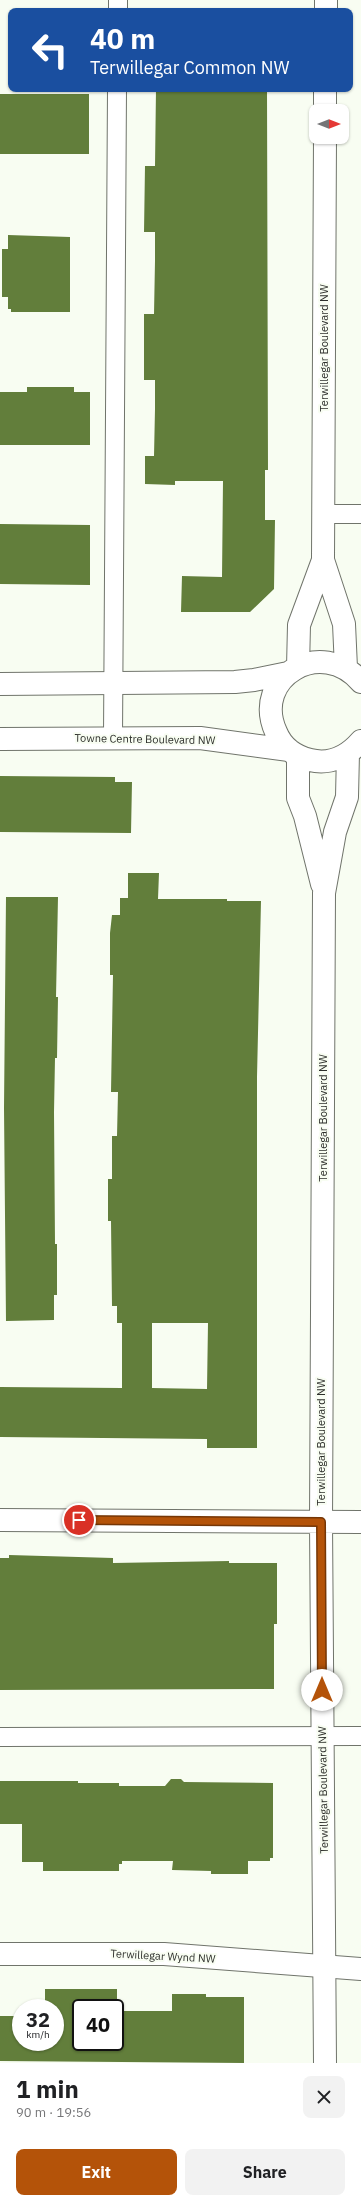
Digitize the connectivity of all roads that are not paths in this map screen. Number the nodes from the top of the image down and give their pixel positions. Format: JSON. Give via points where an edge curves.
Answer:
{"nodes":[{"id":1,"x":117,"y":92,"type":"edge"},
{"id":2,"x":325,"y":92,"type":"edge"},
{"id":3,"x":325,"y":104,"type":"edge"},
{"id":4,"x":325,"y":144,"type":"edge"},
{"id":5,"x":323,"y":514,"type":"junction"},
{"id":6,"x":361,"y":514,"type":"edge"},
{"id":7,"x":323,"y":560,"type":"junction"},
{"id":8,"x":293,"y":670,"type":"junction"},
{"id":9,"x":356,"y":675,"type":"edge"},
{"id":10,"x":0,"y":684,"type":"edge"},
{"id":11,"x":113,"y":684,"type":"junction"},
{"id":12,"x":113,"y":738,"type":"junction"},
{"id":13,"x":0,"y":739,"type":"edge"},
{"id":14,"x":356,"y":748,"type":"edge"},
{"id":15,"x":293,"y":753,"type":"junction"},
{"id":16,"x":324,"y":893,"type":"junction"},
{"id":17,"x":0,"y":1520,"type":"edge"},
{"id":18,"x":321,"y":1522,"type":"junction"},
{"id":19,"x":361,"y":1522,"type":"edge"},
{"id":20,"x":323,"y":1735,"type":"junction"},
{"id":21,"x":361,"y":1736,"type":"edge"},
{"id":22,"x":0,"y":1737,"type":"edge"},
{"id":23,"x":0,"y":1954,"type":"edge"},
{"id":24,"x":326,"y":1968,"type":"junction"},
{"id":25,"x":361,"y":1969,"type":"edge"},
{"id":26,"x":325,"y":2063,"type":"edge"}],
"edges":[{"from":1,"to":11,"type":"lane"},
{"from":2,"to":3,"type":"street"},
{"from":4,"to":5,"type":"street","name":"Terwillegar Boulevard NW"},
{"from":5,"to":6,"type":"lane"},
{"from":5,"to":7,"type":"street","name":"Terwillegar Boulevard NW"},
{"from":7,"to":8,"type":"street","name":"Terwillegar Boulevard NW","via":[[298,625]]},
{"from":7,"to":9,"type":"street","name":"Terwillegar Boulevard NW","via":[[344,624]]},
{"from":8,"to":9,"type":"street","via":[[314,661],[329,662]]},
{"from":8,"to":11,"type":"street","via":[[235,682]]},
{"from":8,"to":15,"type":"street","via":[[279,684],[272,697],[271,712],[273,726],[279,739]]},
{"from":10,"to":11,"type":"street"},
{"from":11,"to":12,"type":"lane"},
{"from":12,"to":13,"type":"street","name":"Towne Centre Boulevard NW"},
{"from":12,"to":15,"type":"street","name":"Towne Centre Boulevard NW","via":[[200,738]]},
{"from":14,"to":15,"type":"street","name":"Towne Centre Boulevard NW","via":[[328,761],[314,761]]},
{"from":14,"to":16,"type":"street","name":"Terwillegar Boulevard NW","via":[[347,797],[335,832]]},
{"from":15,"to":16,"type":"street","name":"Terwillegar Boulevard NW","via":[[298,798],[305,816]]},
{"from":16,"to":18,"type":"street","name":"Terwillegar Boulevard NW"},
{"from":17,"to":18,"type":"street"},
{"from":18,"to":19,"type":"street"},
{"from":18,"to":20,"type":"street","name":"Terwillegar Boulevard NW"},
{"from":20,"to":21,"type":"lane"},
{"from":20,"to":22,"type":"lane"},
{"from":20,"to":24,"type":"street","name":"Terwillegar Boulevard NW"},
{"from":23,"to":24,"type":"street","name":"Terwillegar Wynd NW","via":[[164,1954]]},
{"from":24,"to":25,"type":"street","name":"Terwillegar Wynd NW"},
{"from":24,"to":26,"type":"street","name":"Terwillegar Boulevard NW"}]}
